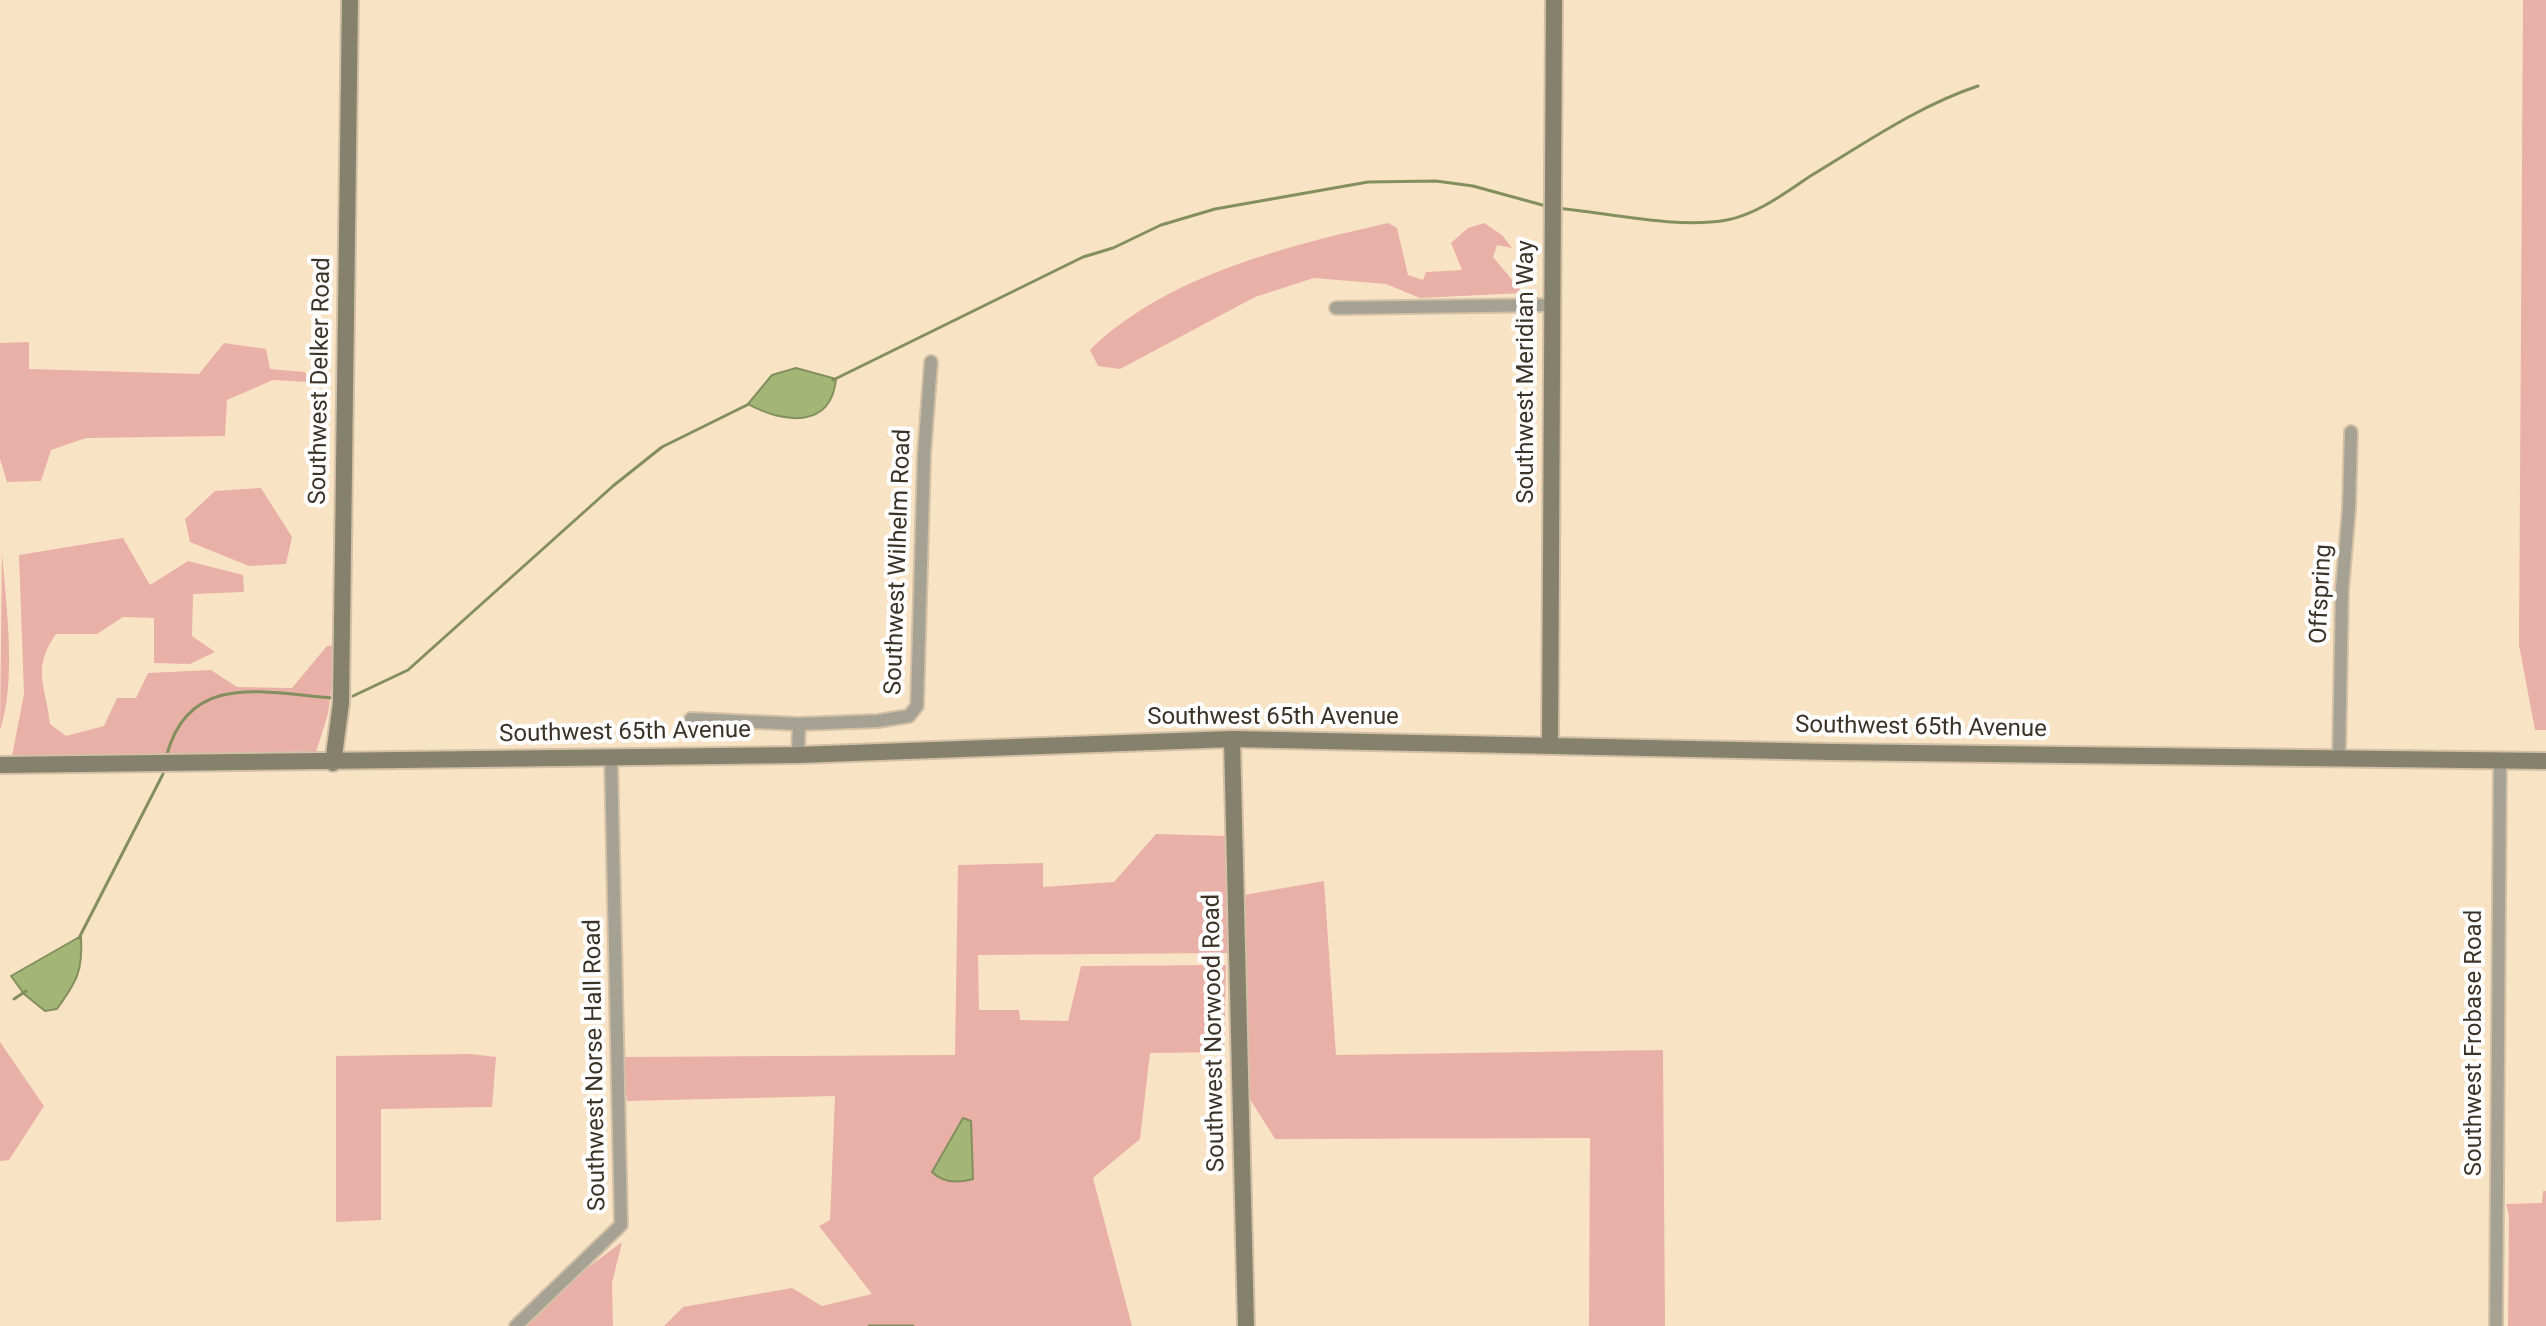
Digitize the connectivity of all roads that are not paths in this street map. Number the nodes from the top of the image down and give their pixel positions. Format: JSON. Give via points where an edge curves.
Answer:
{"nodes":[{"id":1,"x":350,"y":0,"type":"edge"},
{"id":2,"x":1554,"y":0,"type":"edge"},
{"id":3,"x":1551,"y":305,"type":"junction"},
{"id":4,"x":1336,"y":308,"type":"dead end"},
{"id":5,"x":931,"y":362,"type":"dead end"},
{"id":6,"x":2351,"y":432,"type":"dead end"},
{"id":7,"x":691,"y":719,"type":"dead end"},
{"id":8,"x":799,"y":724,"type":"junction"},
{"id":9,"x":1232,"y":739,"type":"junction"},
{"id":10,"x":1550,"y":745,"type":"junction"},
{"id":11,"x":798,"y":755,"type":"junction"},
{"id":12,"x":2339,"y":757,"type":"junction"},
{"id":13,"x":611,"y":758,"type":"junction"},
{"id":14,"x":2500,"y":761,"type":"junction"},
{"id":15,"x":2546,"y":761,"type":"edge"},
{"id":16,"x":333,"y":763,"type":"junction"},
{"id":17,"x":0,"y":765,"type":"edge"},
{"id":18,"x":516,"y":1326,"type":"edge"},
{"id":19,"x":1246,"y":1326,"type":"edge"},
{"id":20,"x":2496,"y":1326,"type":"edge"}],
"edges":[{"from":1,"to":16,"type":"main road","name":"Southwest Delker Road","via":[[341,687]]},
{"from":2,"to":3,"type":"main road","name":"Southwest Meridian Way"},
{"from":3,"to":4,"type":"street"},
{"from":3,"to":10,"type":"main road","name":"Southwest Meridian Way"},
{"from":5,"to":8,"type":"street","name":"Southwest Wilhelm Road","via":[[917,706],[909,716],[897,719]]},
{"from":6,"to":12,"type":"street","name":"Offspring"},
{"from":7,"to":8,"type":"street"},
{"from":8,"to":11,"type":"street"},
{"from":9,"to":10,"type":"main road","name":"Southwest 65th Avenue"},
{"from":9,"to":11,"type":"main road","name":"Southwest 65th Avenue"},
{"from":9,"to":19,"type":"main road","name":"Southwest Norwood Road"},
{"from":10,"to":12,"type":"main road","name":"Southwest 65th Avenue"},
{"from":11,"to":13,"type":"main road","name":"Southwest 65th Avenue"},
{"from":12,"to":14,"type":"main road","name":"Southwest 65th Avenue"},
{"from":13,"to":16,"type":"main road","name":"Southwest 65th Avenue"},
{"from":13,"to":18,"type":"street","name":"Southwest Norse Hall Road","via":[[621,1225]]},
{"from":14,"to":15,"type":"main road","name":"Southwest 65th Avenue"},
{"from":14,"to":20,"type":"street","name":"Southwest Frobase Road"},
{"from":16,"to":17,"type":"main road","name":"Southwest 65th Avenue"}]}
